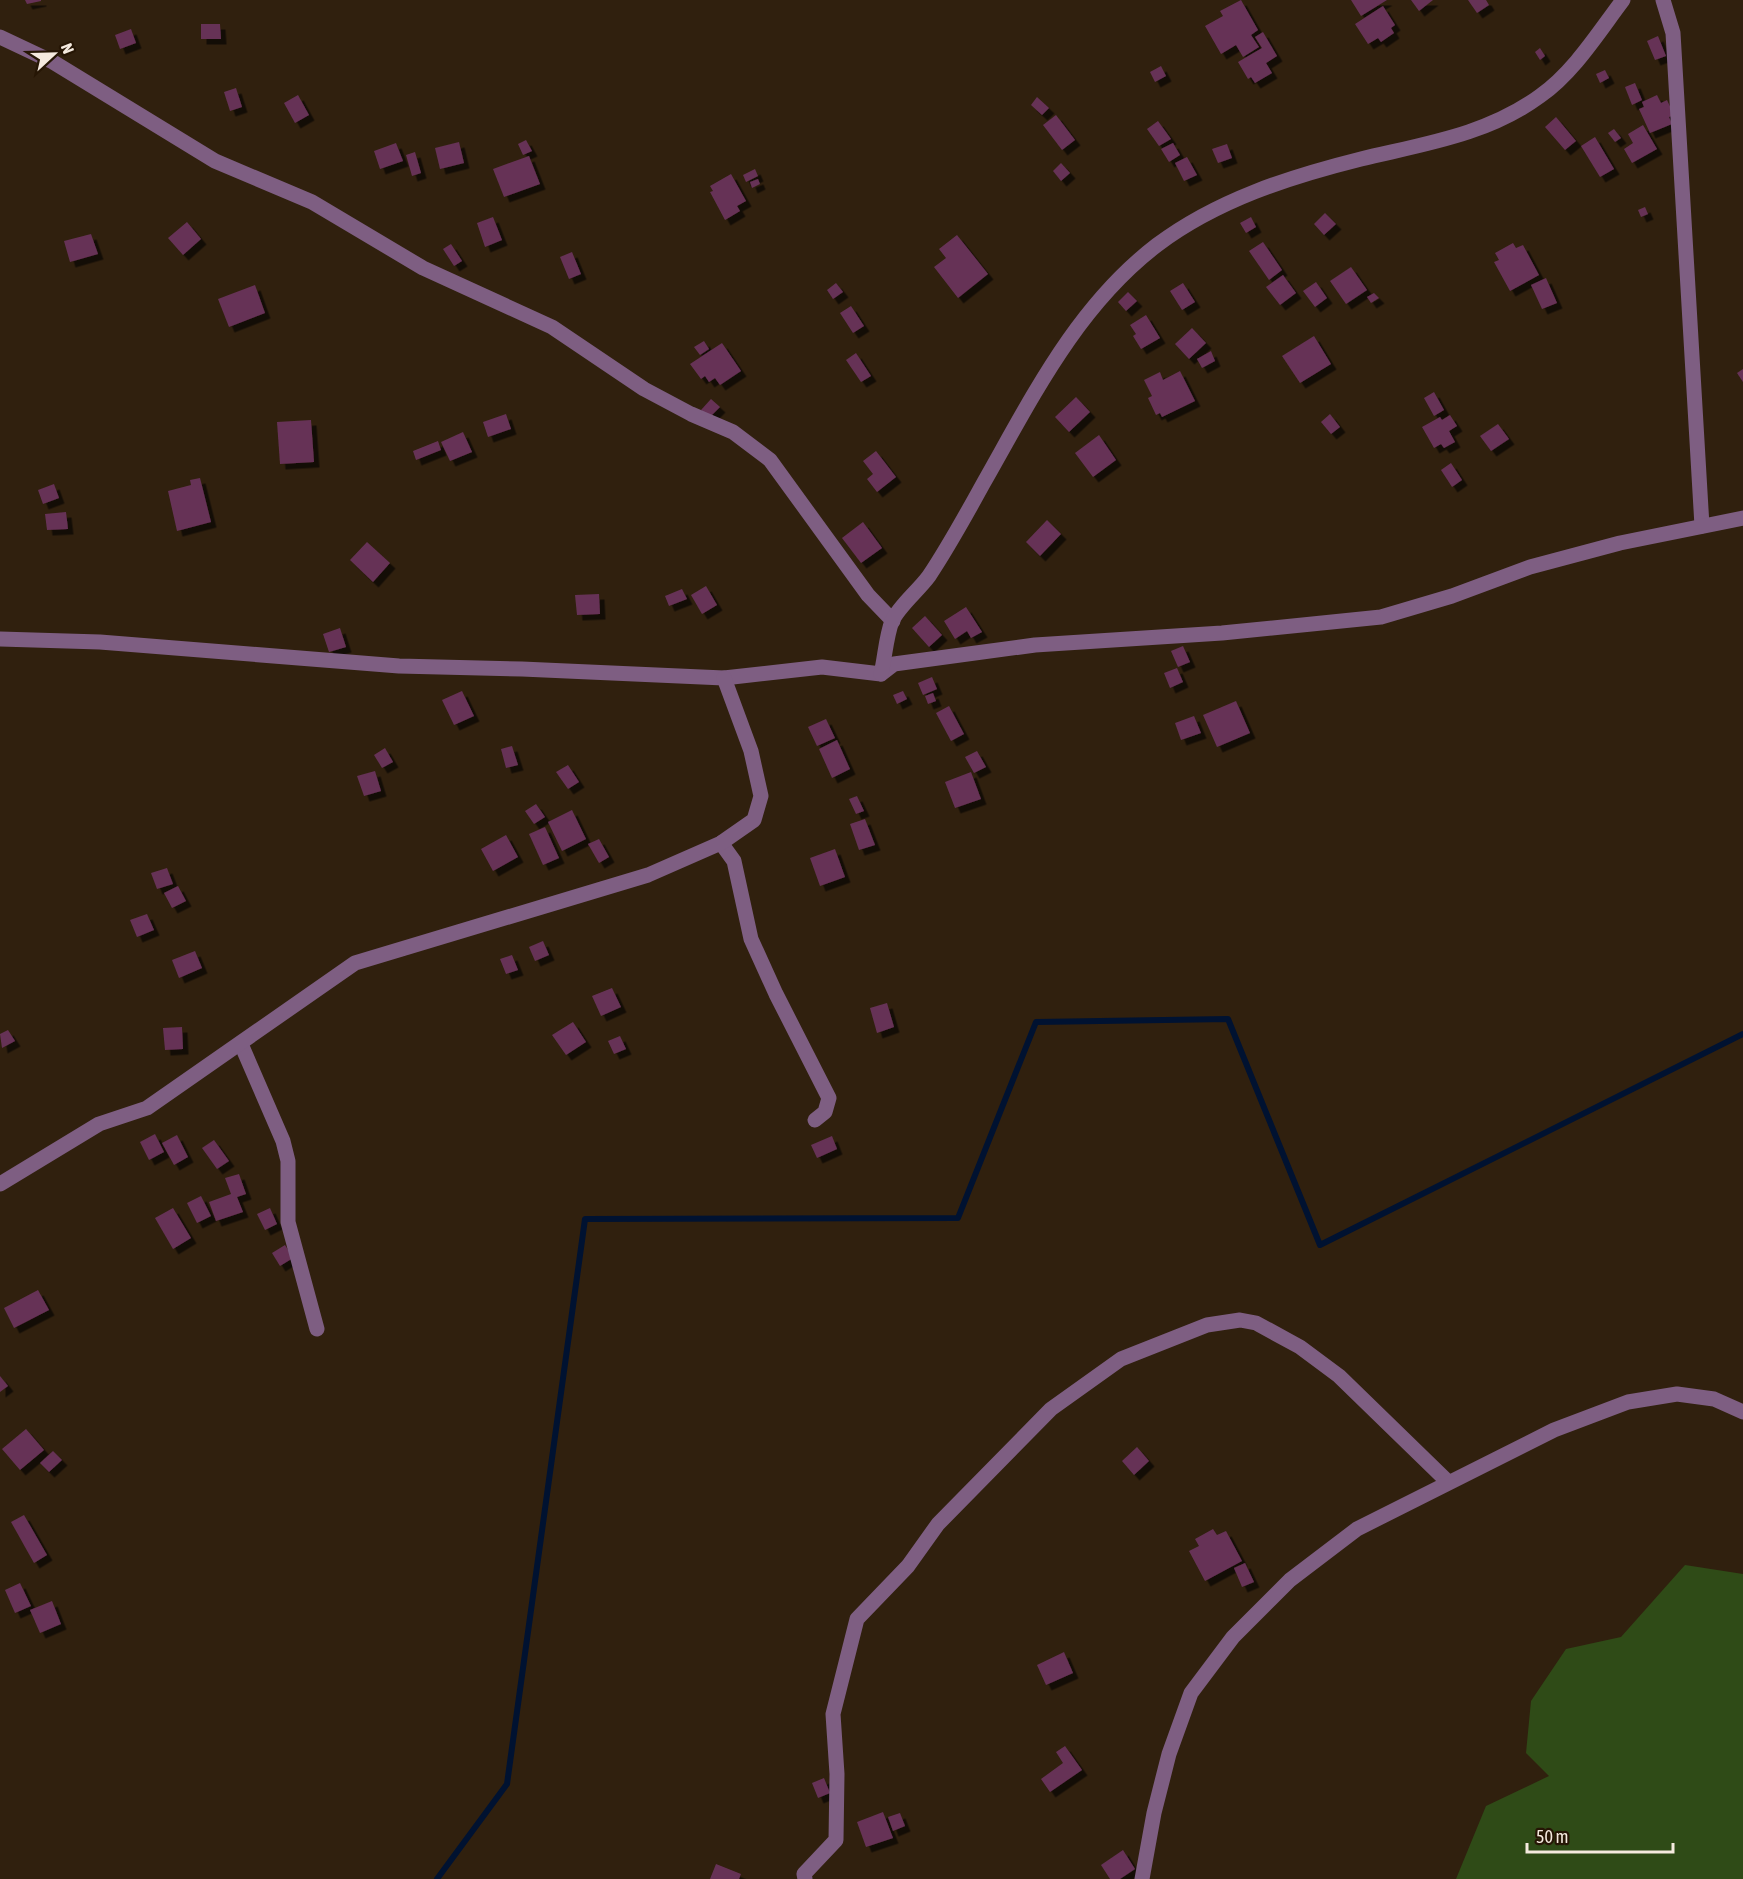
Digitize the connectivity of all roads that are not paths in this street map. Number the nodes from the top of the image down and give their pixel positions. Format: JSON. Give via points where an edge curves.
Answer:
{"nodes":[{"id":1,"x":1623,"y":0,"type":"edge"},
{"id":2,"x":1663,"y":0,"type":"edge"},
{"id":3,"x":0,"y":37,"type":"edge"},
{"id":4,"x":1743,"y":518,"type":"edge"},
{"id":5,"x":1702,"y":526,"type":"junction"},
{"id":6,"x":892,"y":621,"type":"junction"},
{"id":7,"x":0,"y":639,"type":"edge"},
{"id":8,"x":881,"y":674,"type":"junction"},
{"id":9,"x":724,"y":678,"type":"junction"},
{"id":10,"x":721,"y":843,"type":"junction"},
{"id":11,"x":241,"y":1044,"type":"junction"},
{"id":12,"x":815,"y":1120,"type":"dead end"},
{"id":13,"x":0,"y":1184,"type":"edge"},
{"id":14,"x":317,"y":1329,"type":"dead end"},
{"id":15,"x":1743,"y":1412,"type":"edge"},
{"id":16,"x":1448,"y":1482,"type":"junction"},
{"id":17,"x":805,"y":1879,"type":"edge"},
{"id":18,"x":1142,"y":1879,"type":"edge"}],
"edges":[{"from":1,"to":6,"type":"street","via":[[1578,59],[1542,95],[1507,118],[1467,134],[1286,179],[1228,202],[1159,244],[1126,270],[1092,306],[1036,388],[956,533],[927,578]]},
{"from":2,"to":5,"type":"street","via":[[1673,33]]},
{"from":3,"to":6,"type":"street","via":[[53,62],[215,161],[312,202],[423,268],[552,327],[644,389],[733,432],[770,460],[868,595]]},
{"from":4,"to":5,"type":"street"},
{"from":5,"to":8,"type":"street","via":[[1530,567],[1381,617],[1222,633],[1035,645],[894,664]]},
{"from":6,"to":8,"type":"street"},
{"from":7,"to":9,"type":"street","via":[[100,642],[399,666]]},
{"from":8,"to":9,"type":"street","via":[[822,667]]},
{"from":9,"to":10,"type":"street","via":[[751,751],[761,796],[754,820]]},
{"from":10,"to":11,"type":"street","via":[[648,875],[355,963]]},
{"from":10,"to":12,"type":"street","via":[[734,861],[751,939],[827,1092],[825,1112]]},
{"from":11,"to":13,"type":"street","via":[[147,1108],[99,1124]]},
{"from":11,"to":14,"type":"street","via":[[283,1141],[288,1161],[288,1222]]},
{"from":15,"to":16,"type":"street","via":[[1714,1399],[1677,1394],[1628,1402],[1554,1430]]},
{"from":16,"to":17,"type":"street","via":[[1339,1376],[1300,1347],[1256,1323],[1240,1320],[1207,1325],[1106,1368],[1051,1410],[938,1524],[908,1566],[857,1619],[832,1714],[837,1774],[836,1840],[804,1874]]},
{"from":16,"to":18,"type":"street","via":[[1358,1529],[1290,1580],[1233,1637],[1191,1693],[1169,1754]]}]}
